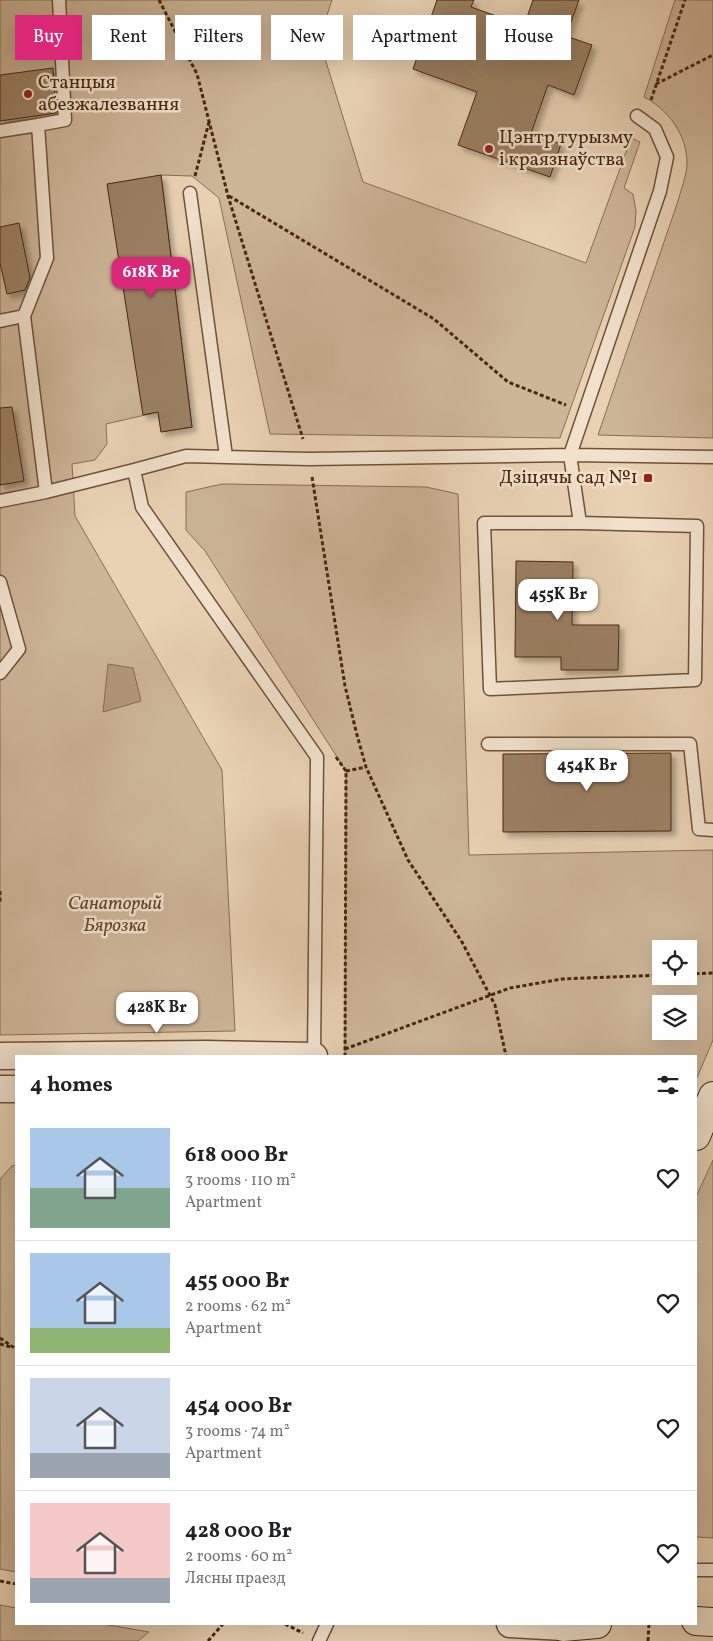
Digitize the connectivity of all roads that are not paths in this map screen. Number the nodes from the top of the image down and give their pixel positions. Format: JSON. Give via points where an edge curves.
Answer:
{"nodes":[{"id":1,"x":59,"y":0,"type":"edge"},
{"id":2,"x":637,"y":116,"type":"dead end"},
{"id":3,"x":38,"y":125,"type":"junction"},
{"id":4,"x":0,"y":131,"type":"edge"},
{"id":5,"x":190,"y":193,"type":"dead end"},
{"id":6,"x":24,"y":316,"type":"junction"},
{"id":7,"x":0,"y":321,"type":"edge"},
{"id":8,"x":570,"y":455,"type":"junction"},
{"id":9,"x":226,"y":456,"type":"junction"},
{"id":10,"x":713,"y":457,"type":"edge"},
{"id":11,"x":134,"y":470,"type":"junction"},
{"id":12,"x":46,"y":492,"type":"junction"},
{"id":13,"x":0,"y":501,"type":"edge"},
{"id":14,"x":580,"y":523,"type":"junction"},
{"id":15,"x":0,"y":582,"type":"edge"},
{"id":16,"x":0,"y":673,"type":"edge"},
{"id":17,"x":488,"y":744,"type":"dead end"},
{"id":18,"x":713,"y":830,"type":"edge"},
{"id":19,"x":98,"y":1055,"type":"edge"},
{"id":20,"x":255,"y":1055,"type":"edge"},
{"id":21,"x":314,"y":1055,"type":"edge"},
{"id":22,"x":0,"y":1056,"type":"edge"},
{"id":23,"x":15,"y":1056,"type":"edge"},
{"id":24,"x":0,"y":1089,"type":"edge"},
{"id":25,"x":15,"y":1089,"type":"edge"},
{"id":26,"x":713,"y":1096,"type":"edge"},
{"id":27,"x":697,"y":1134,"type":"edge"},
{"id":28,"x":697,"y":1570,"type":"edge"},
{"id":29,"x":713,"y":1570,"type":"edge"},
{"id":30,"x":697,"y":1621,"type":"edge"},
{"id":31,"x":713,"y":1622,"type":"edge"},
{"id":32,"x":327,"y":1625,"type":"edge"},
{"id":33,"x":519,"y":1625,"type":"edge"},
{"id":34,"x":592,"y":1625,"type":"edge"},
{"id":35,"x":563,"y":1630,"type":"edge"},
{"id":36,"x":319,"y":1641,"type":"edge"}],
"edges":[{"from":1,"to":3,"type":"lane","via":[[65,120]]},
{"from":2,"to":8,"type":"lane","via":[[655,128],[667,157],[660,191]]},
{"from":3,"to":4,"type":"lane"},
{"from":3,"to":6,"type":"lane","via":[[47,258]]},
{"from":5,"to":9,"type":"lane"},
{"from":6,"to":7,"type":"lane"},
{"from":6,"to":12,"type":"lane"},
{"from":8,"to":9,"type":"lane"},
{"from":8,"to":10,"type":"lane"},
{"from":8,"to":14,"type":"lane"},
{"from":9,"to":11,"type":"lane","via":[[186,456]]},
{"from":11,"to":12,"type":"lane"},
{"from":11,"to":21,"type":"lane","via":[[142,507],[317,757]]},
{"from":12,"to":13,"type":"lane"},
{"from":14,"to":14,"type":"lane","via":[[698,526],[696,680],[490,689],[484,523]]},
{"from":15,"to":16,"type":"lane","via":[[19,649]]},
{"from":17,"to":18,"type":"lane","via":[[690,744],[700,829]]},
{"from":19,"to":20,"type":"street"},
{"from":22,"to":23,"type":"street"},
{"from":24,"to":25,"type":"street"},
{"from":26,"to":27,"type":"main road"},
{"from":28,"to":29,"type":"lane"},
{"from":30,"to":31,"type":"main road"},
{"from":32,"to":36,"type":"lane"},
{"from":33,"to":35,"type":"street"},
{"from":34,"to":35,"type":"main road"}]}
